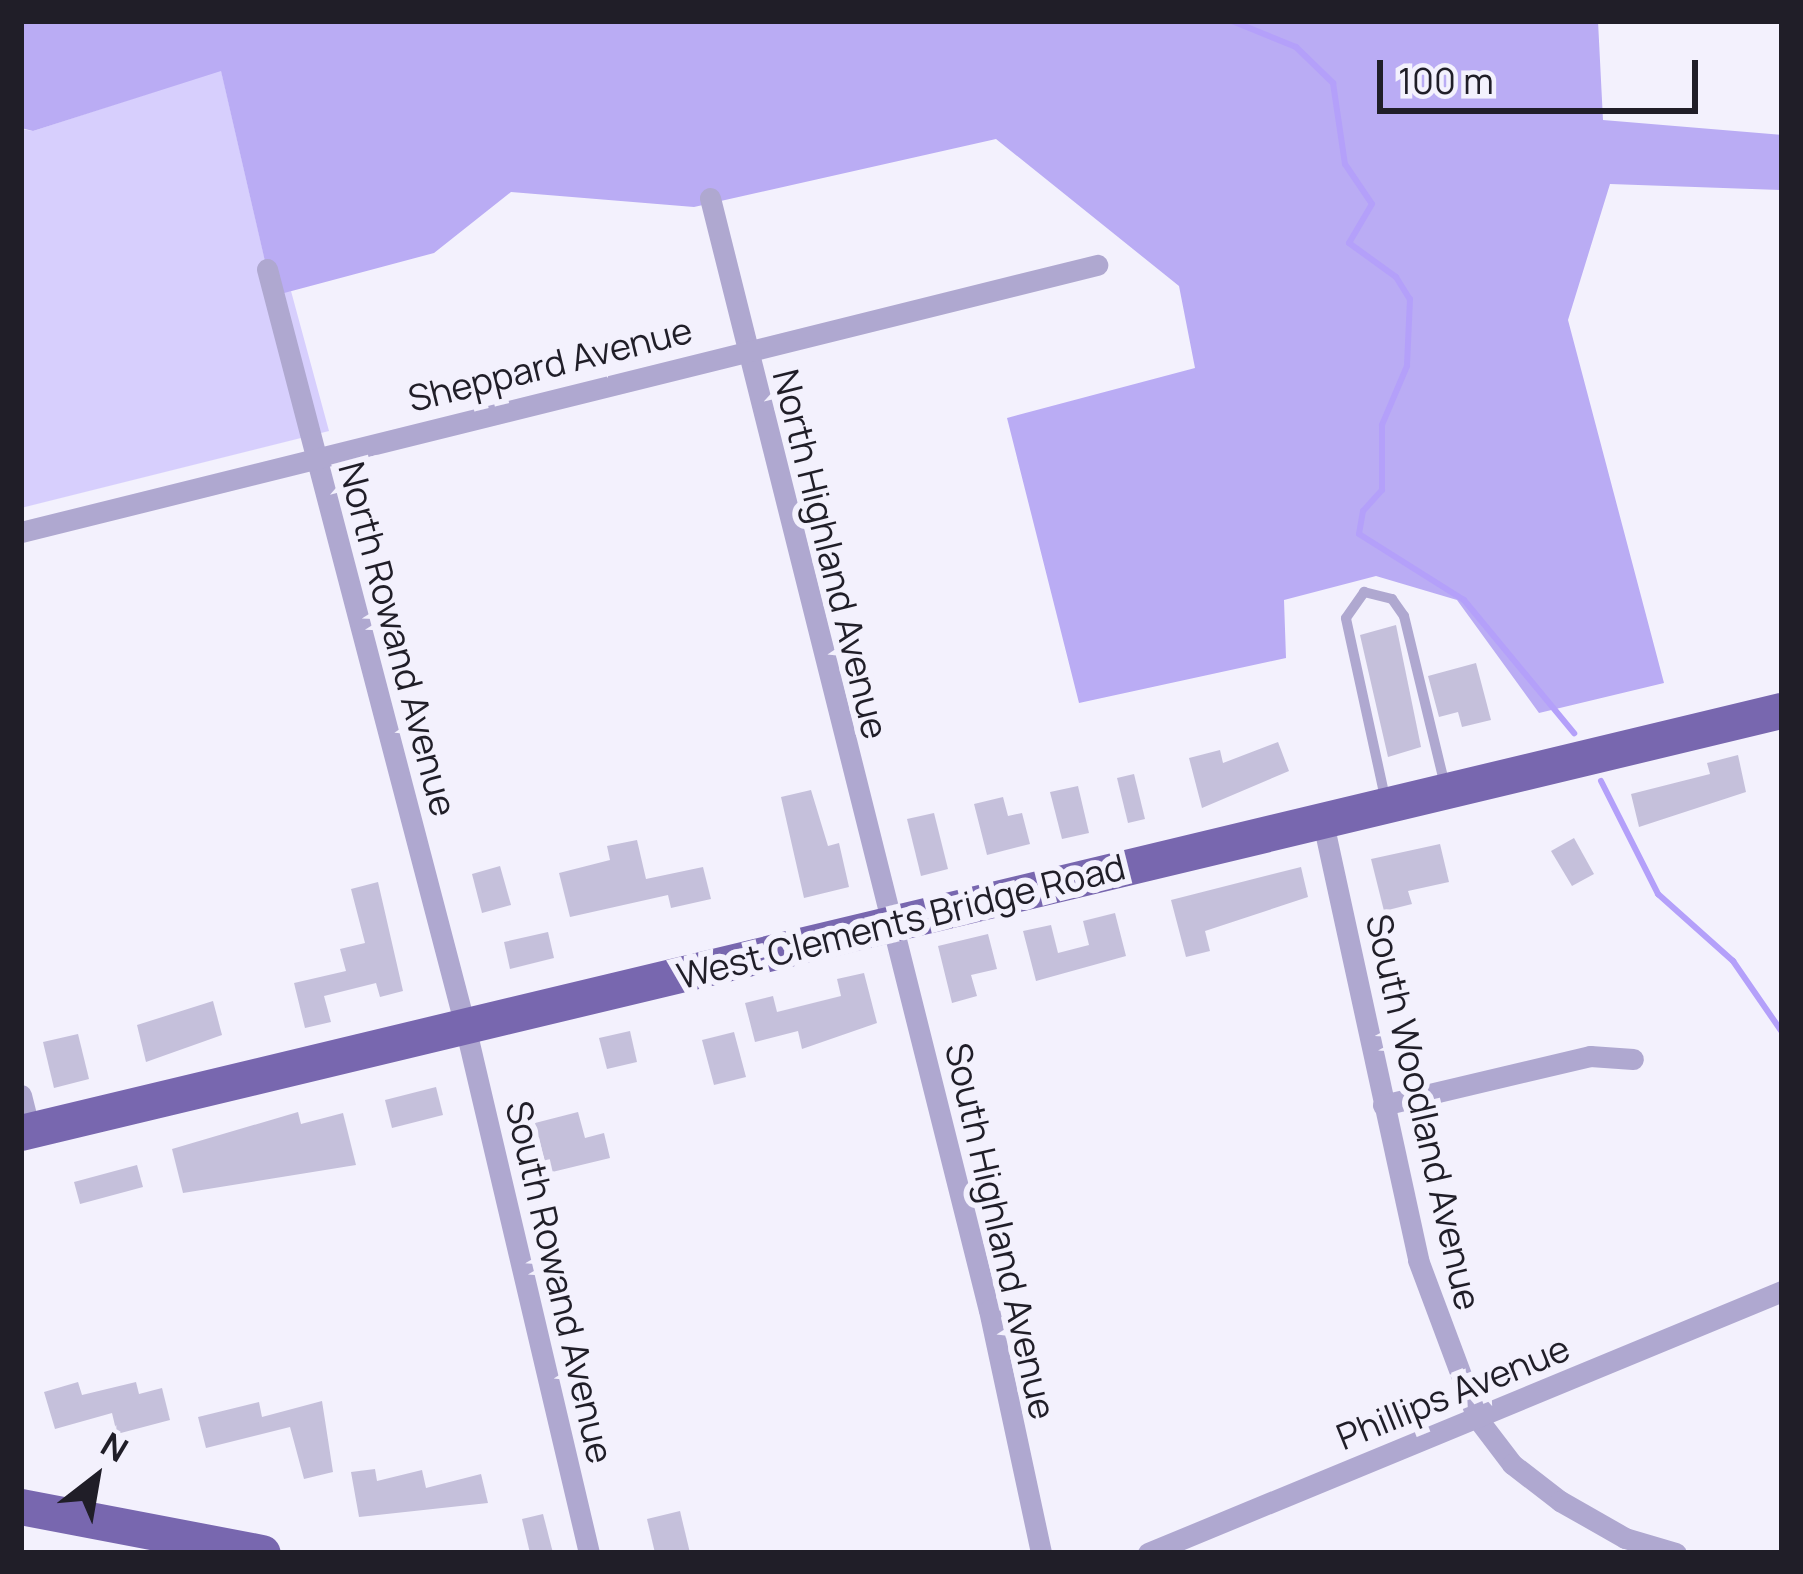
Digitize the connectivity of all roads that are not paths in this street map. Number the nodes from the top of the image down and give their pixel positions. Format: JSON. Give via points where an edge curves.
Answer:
{"nodes":[{"id":1,"x":710,"y":198,"type":"dead end"},
{"id":2,"x":1096,"y":265,"type":"dead end"},
{"id":3,"x":267,"y":269,"type":"dead end"},
{"id":4,"x":748,"y":348,"type":"junction"},
{"id":5,"x":316,"y":457,"type":"junction"},
{"id":6,"x":21,"y":532,"type":"edge"},
{"id":7,"x":1782,"y":711,"type":"edge"},
{"id":8,"x":1446,"y":789,"type":"junction"},
{"id":9,"x":1386,"y":802,"type":"junction"},
{"id":10,"x":1322,"y":818,"type":"junction"},
{"id":11,"x":894,"y":924,"type":"junction"},
{"id":12,"x":465,"y":1026,"type":"junction"},
{"id":13,"x":1633,"y":1059,"type":"dead end"},
{"id":14,"x":21,"y":1094,"type":"edge"},
{"id":15,"x":1383,"y":1105,"type":"junction"},
{"id":16,"x":25,"y":1132,"type":"edge"},
{"id":17,"x":1782,"y":1292,"type":"edge"},
{"id":18,"x":1477,"y":1418,"type":"junction"},
{"id":19,"x":21,"y":1508,"type":"edge"},
{"id":20,"x":212,"y":1548,"type":"edge"},
{"id":21,"x":263,"y":1553,"type":"edge"},
{"id":22,"x":589,"y":1553,"type":"edge"},
{"id":23,"x":1041,"y":1553,"type":"edge"},
{"id":24,"x":1148,"y":1553,"type":"edge"},
{"id":25,"x":1676,"y":1553,"type":"edge"}],
"edges":[{"from":1,"to":4,"type":"street","name":"North Highland Avenue"},
{"from":2,"to":4,"type":"street","name":"Sheppard Avenue"},
{"from":3,"to":5,"type":"street","name":"North Rowand Avenue"},
{"from":4,"to":5,"type":"street","name":"Sheppard Avenue"},
{"from":4,"to":11,"type":"street","name":"North Highland Avenue","via":[[868,848]]},
{"from":5,"to":6,"type":"street","name":"Sheppard Avenue"},
{"from":5,"to":12,"type":"street","name":"North Rowand Avenue"},
{"from":7,"to":8,"type":"main road","name":"West Clements Bridge Road"},
{"from":8,"to":9,"type":"main road","name":"West Clements Bridge Road"},
{"from":8,"to":9,"type":"lane","via":[[1404,616],[1392,599],[1364,592],[1346,617]]},
{"from":9,"to":10,"type":"main road","name":"West Clements Bridge Road"},
{"from":10,"to":11,"type":"main road","name":"West Clements Bridge Road"},
{"from":10,"to":15,"type":"street","name":"South Woodland Avenue"},
{"from":11,"to":12,"type":"main road","name":"West Clements Bridge Road"},
{"from":11,"to":23,"type":"street","name":"South Highland Avenue"},
{"from":12,"to":16,"type":"main road","name":"West Clements Bridge Road"},
{"from":12,"to":22,"type":"street","name":"South Rowand Avenue"},
{"from":13,"to":15,"type":"street","via":[[1590,1056]]},
{"from":14,"to":16,"type":"street"},
{"from":15,"to":18,"type":"street","name":"South Woodland Avenue","via":[[1418,1260]]},
{"from":17,"to":18,"type":"street","name":"Phillips Avenue"},
{"from":18,"to":24,"type":"street","name":"Phillips Avenue"},
{"from":18,"to":25,"type":"street","name":"South Woodland Avenue","via":[[1512,1464],[1560,1501],[1625,1538]]},
{"from":19,"to":20,"type":"main road"},
{"from":20,"to":21,"type":"main road"}]}
